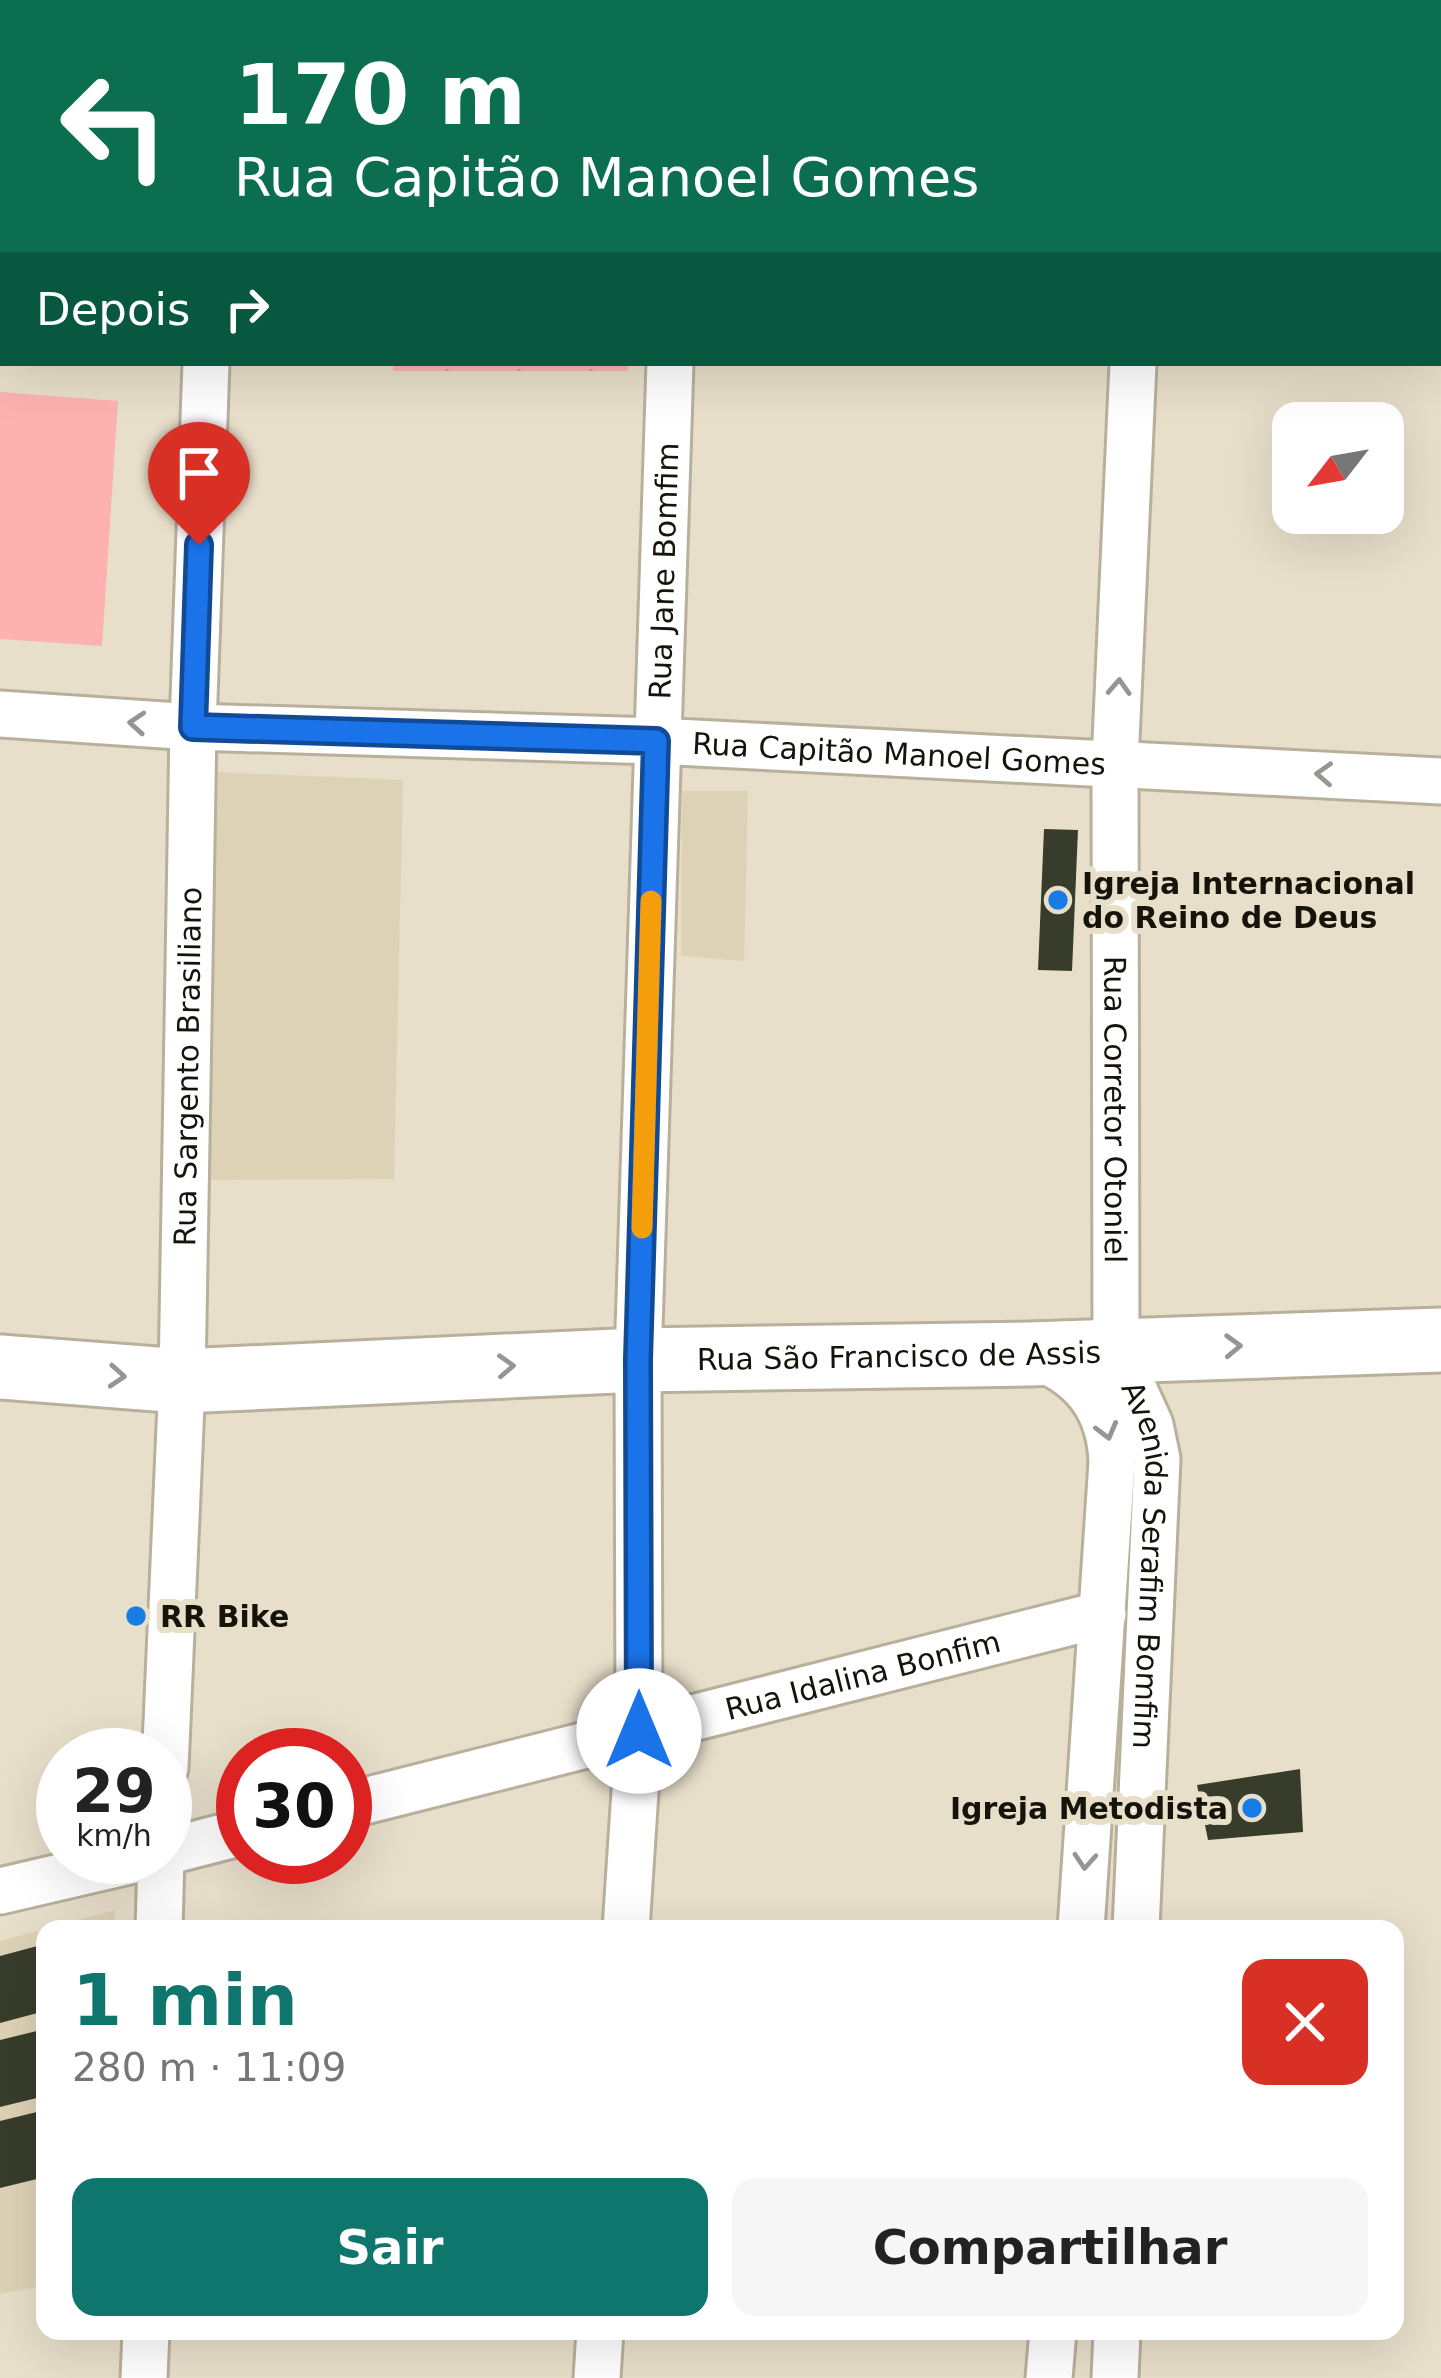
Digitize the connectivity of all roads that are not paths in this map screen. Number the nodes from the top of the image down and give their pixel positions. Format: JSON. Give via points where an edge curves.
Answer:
{"nodes":[{"id":1,"x":206,"y":366,"type":"edge"},
{"id":2,"x":670,"y":366,"type":"edge"},
{"id":3,"x":1133,"y":366,"type":"edge"},
{"id":4,"x":0,"y":713,"type":"edge"},
{"id":5,"x":193,"y":727,"type":"junction"},
{"id":6,"x":656,"y":741,"type":"junction"},
{"id":7,"x":1115,"y":764,"type":"junction"},
{"id":8,"x":1441,"y":781,"type":"edge"},
{"id":9,"x":1441,"y":1340,"type":"edge"},
{"id":10,"x":1116,"y":1350,"type":"junction"},
{"id":11,"x":1029,"y":1354,"type":"junction"},
{"id":12,"x":638,"y":1360,"type":"junction"},
{"id":13,"x":0,"y":1367,"type":"edge"},
{"id":14,"x":182,"y":1381,"type":"junction"},
{"id":15,"x":1103,"y":1614,"type":"junction"},
{"id":16,"x":167,"y":1728,"type":"edge"},
{"id":17,"x":639,"y":1731,"type":"junction"},
{"id":18,"x":372,"y":1799,"type":"edge"},
{"id":19,"x":36,"y":1883,"type":"edge"},
{"id":20,"x":161,"y":1884,"type":"edge"},
{"id":21,"x":0,"y":1891,"type":"edge"},
{"id":22,"x":159,"y":1920,"type":"edge"},
{"id":23,"x":627,"y":1920,"type":"edge"},
{"id":24,"x":1082,"y":1920,"type":"edge"},
{"id":25,"x":1136,"y":1920,"type":"edge"},
{"id":26,"x":146,"y":2340,"type":"edge"},
{"id":27,"x":599,"y":2340,"type":"edge"},
{"id":28,"x":1052,"y":2340,"type":"edge"},
{"id":29,"x":1117,"y":2340,"type":"edge"},
{"id":30,"x":145,"y":2378,"type":"edge"},
{"id":31,"x":597,"y":2378,"type":"edge"},
{"id":32,"x":1049,"y":2378,"type":"edge"},
{"id":33,"x":1115,"y":2378,"type":"edge"}],
"edges":[{"from":1,"to":5,"type":"street","name":"Rua Sargento Brasiliano"},
{"from":2,"to":6,"type":"street","name":"Rua Jane Bomfim"},
{"from":7,"to":3,"type":"street","name":"Rua Corretor Otoniel","one_way":true},
{"from":5,"to":4,"type":"street","name":"Rua Capitão Manoel Gomes","one_way":true},
{"from":5,"to":6,"type":"street","name":"Rua Capitão Manoel Gomes"},
{"from":5,"to":14,"type":"street","name":"Rua Sargento Brasiliano"},
{"from":6,"to":7,"type":"street","name":"Rua Capitão Manoel Gomes"},
{"from":6,"to":12,"type":"street","name":"Rua Jane Bomfim"},
{"from":8,"to":7,"type":"street","name":"Rua Capitão Manoel Gomes","one_way":true},
{"from":7,"to":10,"type":"street","name":"Rua Corretor Otoniel"},
{"from":10,"to":9,"type":"street","name":"Rua São Francisco de Assis","one_way":true},
{"from":10,"to":11,"type":"street","name":"Rua São Francisco de Assis"},
{"from":10,"to":25,"type":"street","name":"Avenida Serafim Bomfim","via":[[1150,1425],[1156,1459]]},
{"from":11,"to":12,"type":"street","name":"Rua São Francisco de Assis"},
{"from":11,"to":15,"type":"street","name":"Avenida Serafim Bomfim","one_way":true,"via":[[1083,1383],[1111,1434]]},
{"from":14,"to":12,"type":"street","name":"Rua São Francisco de Assis","one_way":true},
{"from":12,"to":17,"type":"street","name":"Rua Jane Bomfim"},
{"from":13,"to":14,"type":"street","name":"Rua São Francisco de Assis","one_way":true},
{"from":14,"to":16,"type":"street","name":"Rua Sargento Brasiliano"},
{"from":15,"to":17,"type":"street","name":"Rua Idalina Bonfim"},
{"from":15,"to":24,"type":"street","name":"Avenida Serafim Bomfim","one_way":true},
{"from":17,"to":18,"type":"street","name":"Rua Idalina Bonfim"},
{"from":17,"to":23,"type":"street","name":"Rua Jane Bomfim"},
{"from":19,"to":21,"type":"street"},
{"from":20,"to":22,"type":"street"},
{"from":26,"to":30,"type":"street"},
{"from":27,"to":31,"type":"street"},
{"from":28,"to":32,"type":"street"},
{"from":29,"to":33,"type":"street"}]}
